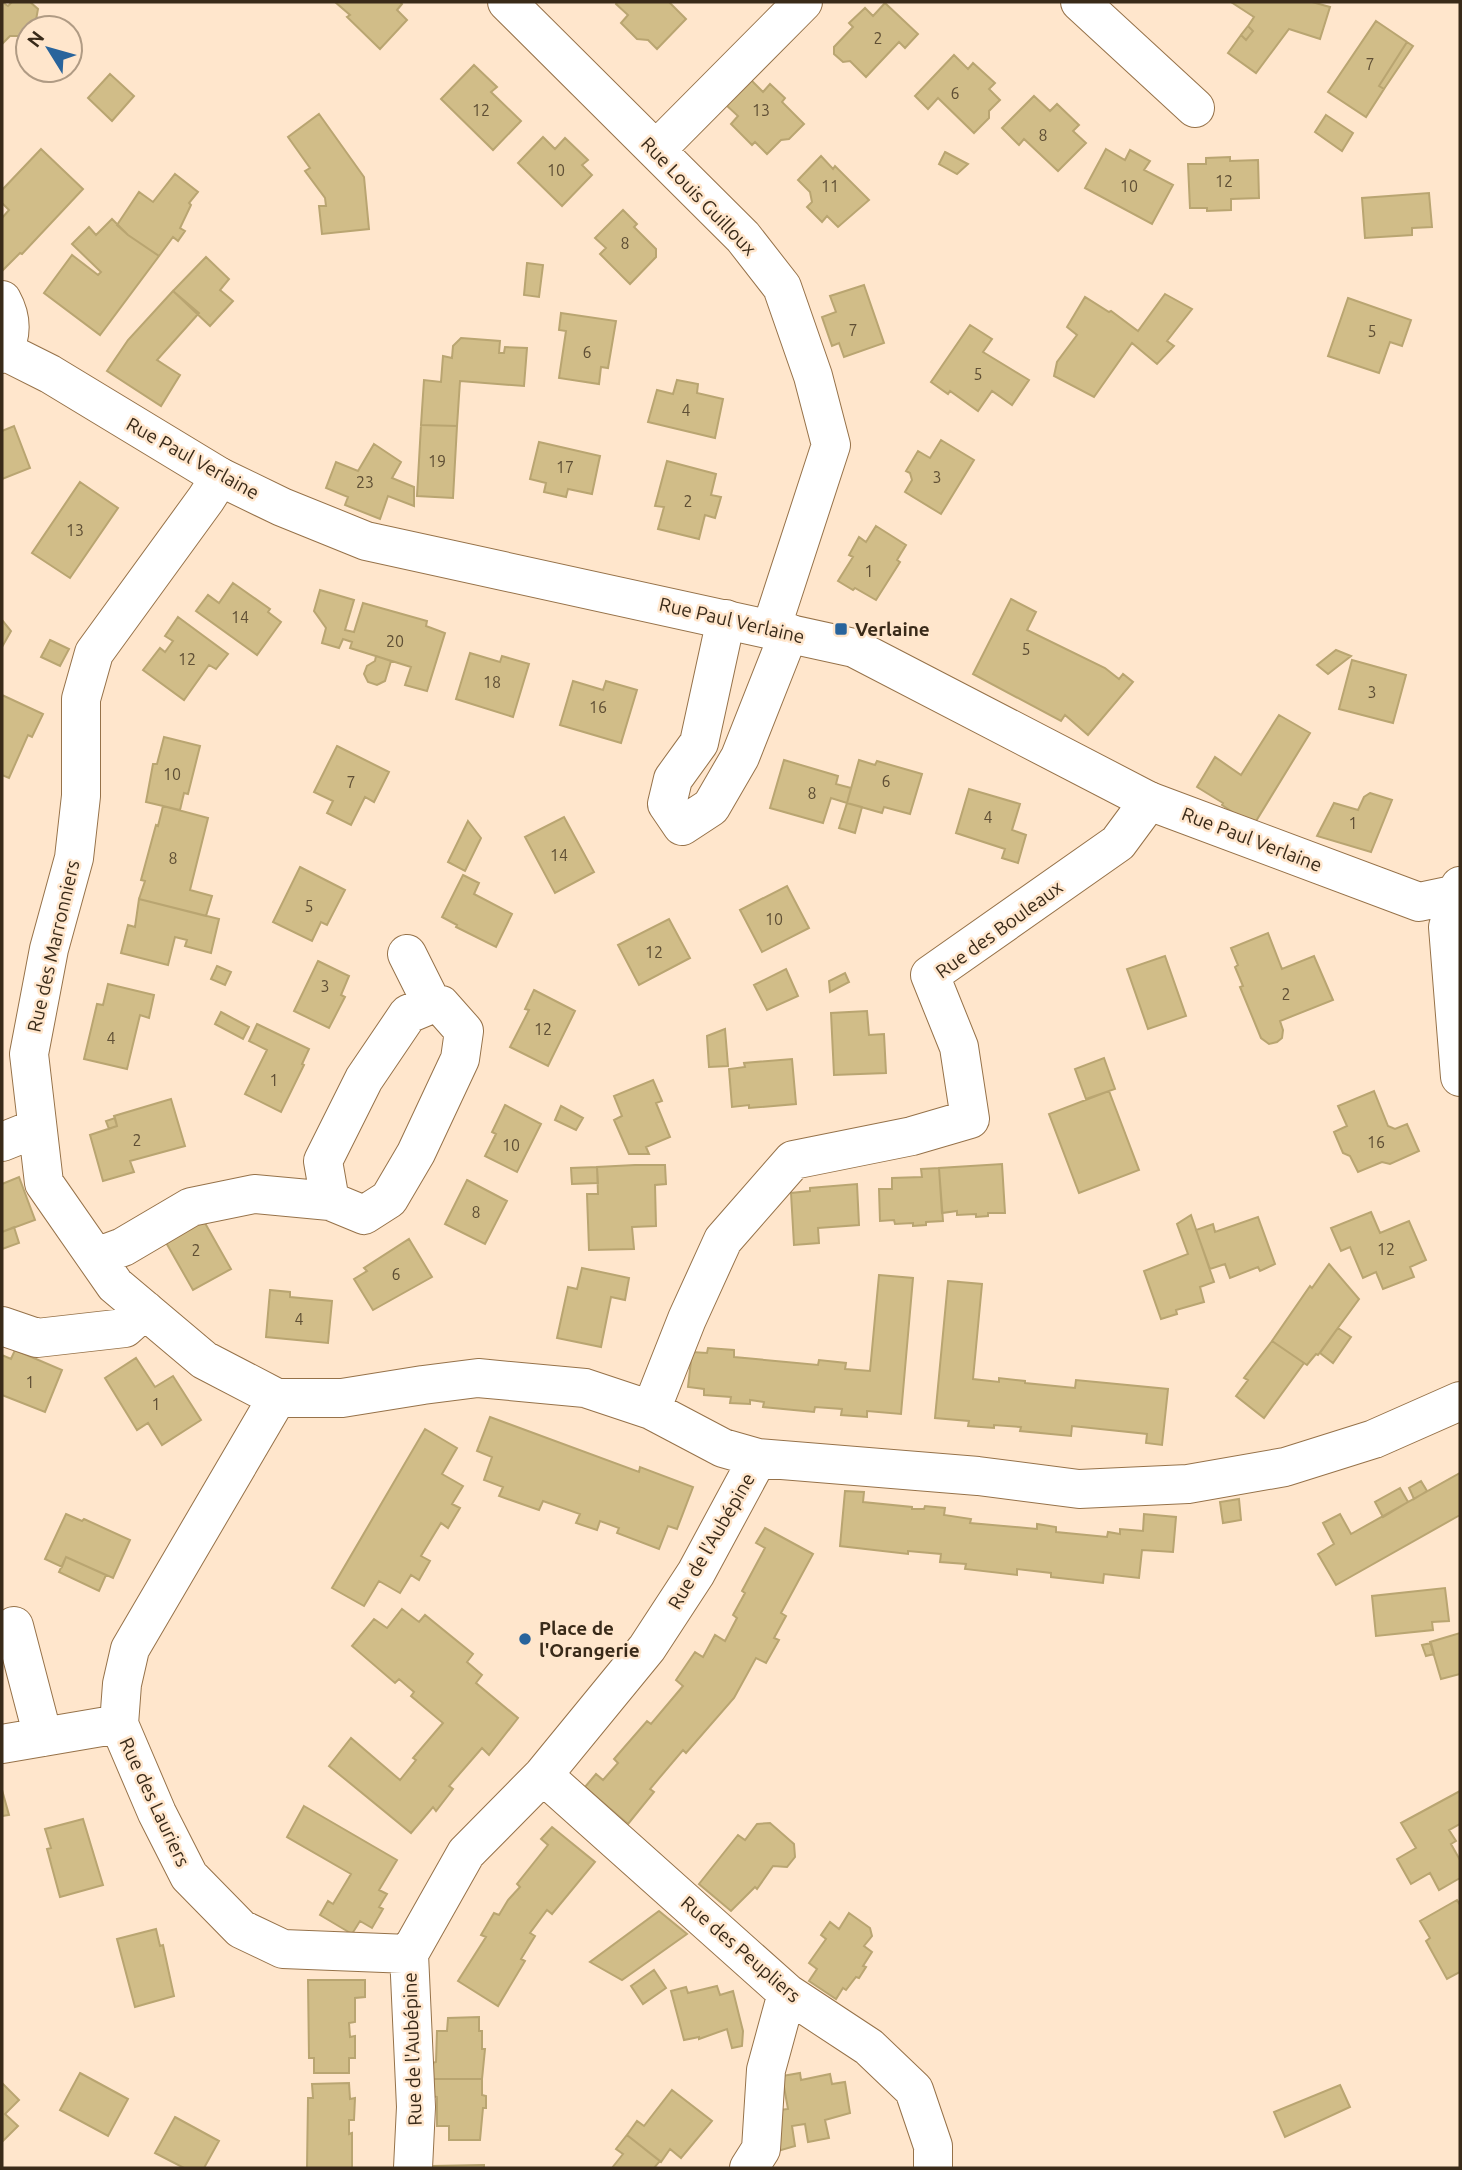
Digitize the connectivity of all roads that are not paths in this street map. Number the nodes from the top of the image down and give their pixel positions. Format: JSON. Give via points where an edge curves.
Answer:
{"nodes":[{"id":1,"x":507,"y":2,"type":"edge"},
{"id":2,"x":803,"y":2,"type":"edge"},
{"id":3,"x":1080,"y":2,"type":"edge"},
{"id":4,"x":1195,"y":108,"type":"dead end"},
{"id":5,"x":656,"y":150,"type":"junction"},
{"id":6,"x":2,"y":300,"type":"edge"},
{"id":7,"x":3,"y":352,"type":"edge"},
{"id":8,"x":220,"y":477,"type":"junction"},
{"id":9,"x":726,"y":619,"type":"junction"},
{"id":10,"x":780,"y":631,"type":"junction"},
{"id":11,"x":1149,"y":801,"type":"junction"},
{"id":12,"x":1459,"y":891,"type":"edge"},
{"id":13,"x":407,"y":954,"type":"dead end"},
{"id":14,"x":432,"y":1004,"type":"junction"},
{"id":15,"x":1460,"y":1077,"type":"edge"},
{"id":16,"x":37,"y":1128,"type":"junction"},
{"id":17,"x":2,"y":1142,"type":"edge"},
{"id":18,"x":330,"y":1200,"type":"junction"},
{"id":19,"x":96,"y":1257,"type":"junction"},
{"id":20,"x":145,"y":1310,"type":"junction"},
{"id":21,"x":2,"y":1326,"type":"edge"},
{"id":22,"x":277,"y":1398,"type":"junction"},
{"id":23,"x":1460,"y":1401,"type":"edge"},
{"id":24,"x":651,"y":1410,"type":"junction"},
{"id":25,"x":758,"y":1458,"type":"junction"},
{"id":26,"x":13,"y":1626,"type":"dead end"},
{"id":27,"x":119,"y":1724,"type":"junction"},
{"id":28,"x":43,"y":1737,"type":"junction"},
{"id":29,"x":2,"y":1744,"type":"edge"},
{"id":30,"x":543,"y":1775,"type":"junction"},
{"id":31,"x":409,"y":1955,"type":"junction"},
{"id":32,"x":787,"y":1993,"type":"junction"},
{"id":33,"x":413,"y":2168,"type":"edge"},
{"id":34,"x":749,"y":2168,"type":"edge"},
{"id":35,"x":933,"y":2168,"type":"edge"}],
"edges":[{"from":1,"to":5,"type":"street","name":"Rue Louis Guilloux"},
{"from":2,"to":5,"type":"street"},
{"from":3,"to":4,"type":"street"},
{"from":5,"to":10,"type":"street","name":"Rue Louis Guilloux","via":[[743,237],[782,287],[831,445]]},
{"from":6,"to":7,"type":"street","via":[[10,319]]},
{"from":7,"to":8,"type":"street","name":"Rue Paul Verlaine","via":[[50,374]]},
{"from":8,"to":9,"type":"street","name":"Rue Paul Verlaine","via":[[366,541]]},
{"from":8,"to":16,"type":"street","name":"Rue des Marronniers","via":[[94,653],[81,699],[81,796],[74,858],[49,949],[29,1054]]},
{"from":9,"to":10,"type":"street","name":"Rue Paul Verlaine"},
{"from":9,"to":10,"type":"street","name":"Rue Louis Guilloux","via":[[699,743],[673,779],[667,804],[682,826],[710,807],[740,757]]},
{"from":10,"to":11,"type":"street","name":"Rue Paul Verlaine","via":[[853,648]]},
{"from":11,"to":12,"type":"street","name":"Rue Paul Verlaine","via":[[1419,902]]},
{"from":11,"to":24,"type":"street","name":"Rue des Bouleaux","via":[[1118,843],[930,975],[959,1047],[970,1119],[793,1160],[723,1240]]},
{"from":12,"to":15,"type":"street","via":[[1448,927]]},
{"from":13,"to":14,"type":"street"},
{"from":14,"to":18,"type":"street","via":[[408,1014],[364,1079],[323,1161]]},
{"from":14,"to":18,"type":"street","via":[[441,1005],[464,1031],[460,1059],[416,1153],[389,1199],[364,1215]]},
{"from":16,"to":17,"type":"street"},
{"from":16,"to":19,"type":"street","name":"Rue des Marronniers","via":[[44,1182]]},
{"from":18,"to":19,"type":"street","via":[[254,1194],[191,1207],[123,1247]]},
{"from":19,"to":20,"type":"street","name":"Rue des Marronniers","via":[[116,1285]]},
{"from":20,"to":21,"type":"street","via":[[125,1328],[37,1339]]},
{"from":20,"to":22,"type":"street","name":"Rue des Marronniers","via":[[204,1360]]},
{"from":22,"to":24,"type":"street","name":"Rue des Marronniers","via":[[342,1398],[478,1378],[585,1388]]},
{"from":22,"to":27,"type":"street","name":"Rue des Lauriers","via":[[130,1649]]},
{"from":23,"to":25,"type":"street","name":"Rue de l'Aubépine","via":[[1374,1439],[1284,1468],[1188,1484],[1079,1489]]},
{"from":24,"to":25,"type":"street","name":"Rue des Marronniers","via":[[723,1448]]},
{"from":25,"to":30,"type":"street","name":"Rue de l'Aubépine","via":[[696,1573],[647,1648]]},
{"from":26,"to":28,"type":"street"},
{"from":27,"to":28,"type":"street"},
{"from":27,"to":31,"type":"street","name":"Rue des Lauriers","via":[[189,1876],[241,1929],[283,1949]]},
{"from":28,"to":29,"type":"street"},
{"from":30,"to":31,"type":"street","name":"Rue de l'Aubépine","via":[[466,1853]]},
{"from":30,"to":32,"type":"street","name":"Rue des Peupliers"},
{"from":31,"to":33,"type":"street","name":"Rue de l'Aubépine","via":[[416,2106]]},
{"from":32,"to":34,"type":"street","via":[[766,2070],[761,2149]]},
{"from":32,"to":35,"type":"street","name":"Rue des Peupliers","via":[[869,2047],[914,2091],[933,2146]]}]}
